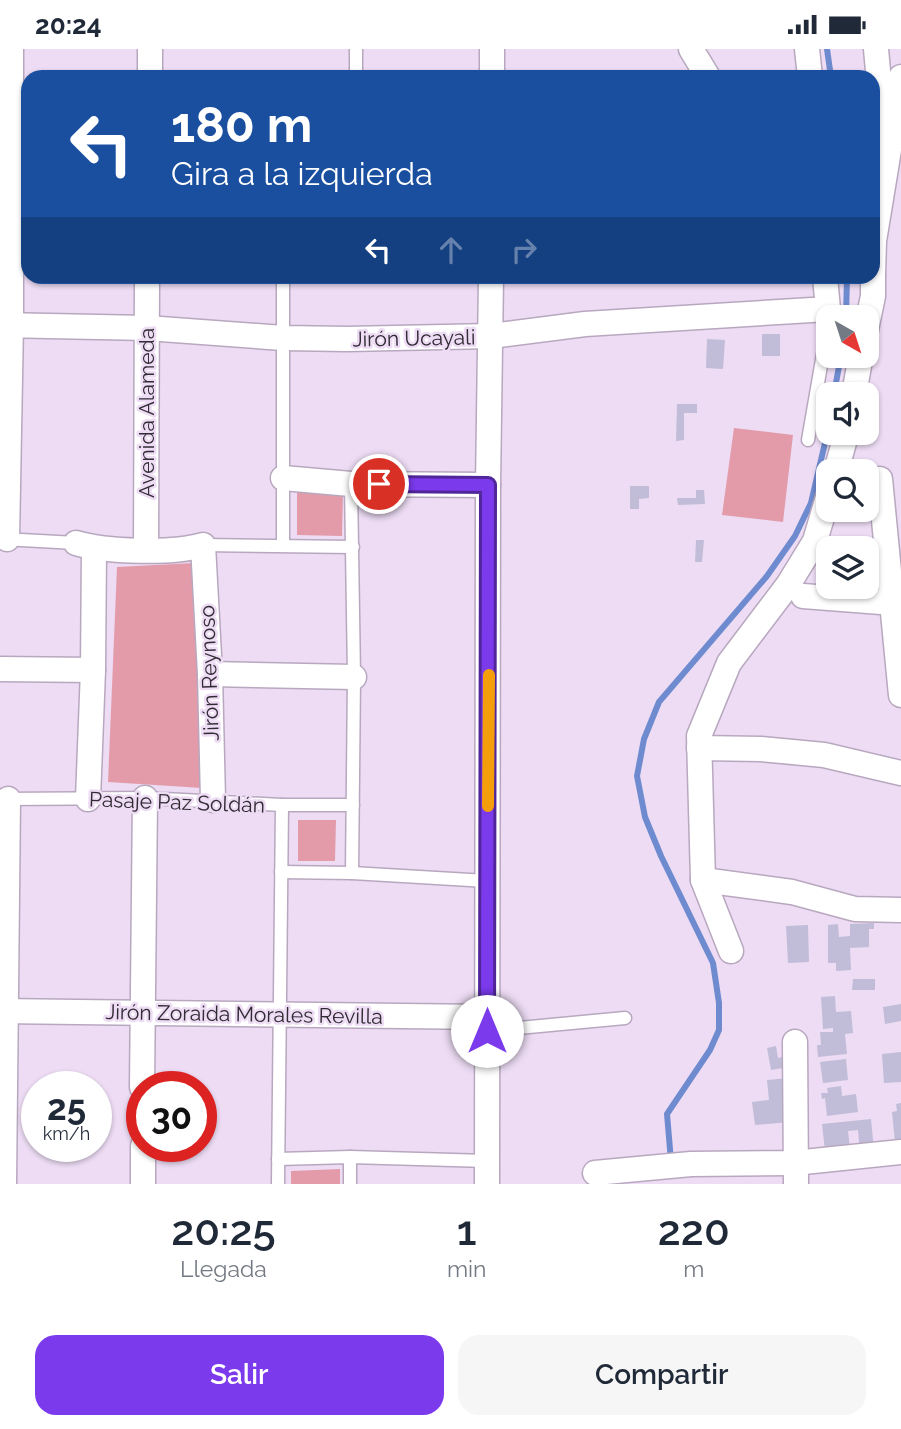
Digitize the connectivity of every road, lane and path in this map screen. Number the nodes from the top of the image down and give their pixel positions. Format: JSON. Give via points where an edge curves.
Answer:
{"nodes":[{"id":1,"x":11,"y":49,"type":"edge"},
{"id":2,"x":150,"y":49,"type":"edge"},
{"id":3,"x":356,"y":49,"type":"edge"},
{"id":4,"x":492,"y":49,"type":"edge"},
{"id":5,"x":691,"y":49,"type":"edge"},
{"id":6,"x":807,"y":49,"type":"edge"},
{"id":7,"x":876,"y":49,"type":"edge"},
{"id":8,"x":150,"y":70,"type":"edge"},
{"id":9,"x":356,"y":70,"type":"edge"},
{"id":10,"x":492,"y":70,"type":"edge"},
{"id":11,"x":704,"y":70,"type":"edge"},
{"id":12,"x":809,"y":70,"type":"edge"},
{"id":13,"x":878,"y":70,"type":"edge"},
{"id":14,"x":901,"y":77,"type":"edge"},
{"id":15,"x":880,"y":93,"type":"edge"},
{"id":16,"x":892,"y":140,"type":"junction"},
{"id":17,"x":880,"y":207,"type":"edge"},
{"id":18,"x":147,"y":284,"type":"edge"},
{"id":19,"x":283,"y":284,"type":"edge"},
{"id":20,"x":491,"y":284,"type":"edge"},
{"id":21,"x":826,"y":284,"type":"edge"},
{"id":22,"x":873,"y":284,"type":"edge"},
{"id":23,"x":828,"y":305,"type":"edge"},
{"id":24,"x":871,"y":305,"type":"edge"},
{"id":25,"x":816,"y":310,"type":"edge"},
{"id":26,"x":6,"y":324,"type":"edge"},
{"id":27,"x":146,"y":328,"type":"junction"},
{"id":28,"x":491,"y":336,"type":"junction"},
{"id":29,"x":283,"y":338,"type":"junction"},
{"id":30,"x":821,"y":368,"type":"edge"},
{"id":31,"x":808,"y":440,"type":"dead end"},
{"id":32,"x":4,"y":467,"type":"edge"},
{"id":33,"x":283,"y":478,"type":"junction"},
{"id":34,"x":880,"y":479,"type":"dead end"},
{"id":35,"x":351,"y":484,"type":"junction"},
{"id":36,"x":488,"y":485,"type":"junction"},
{"id":37,"x":821,"y":522,"type":"edge"},
{"id":38,"x":4,"y":539,"type":"edge"},
{"id":39,"x":203,"y":545,"type":"junction"},
{"id":40,"x":283,"y":545,"type":"junction"},
{"id":41,"x":85,"y":546,"type":"junction"},
{"id":42,"x":353,"y":547,"type":"junction"},
{"id":43,"x":146,"y":550,"type":"junction"},
{"id":44,"x":803,"y":596,"type":"dead end"},
{"id":45,"x":894,"y":603,"type":"junction"},
{"id":46,"x":0,"y":669,"type":"edge"},
{"id":47,"x":93,"y":670,"type":"junction"},
{"id":48,"x":210,"y":674,"type":"junction"},
{"id":49,"x":354,"y":677,"type":"junction"},
{"id":50,"x":901,"y":695,"type":"edge"},
{"id":51,"x":699,"y":748,"type":"junction"},
{"id":52,"x":901,"y":773,"type":"edge"},
{"id":53,"x":145,"y":798,"type":"junction"},
{"id":54,"x":4,"y":799,"type":"edge"},
{"id":55,"x":88,"y":799,"type":"junction"},
{"id":56,"x":213,"y":800,"type":"junction"},
{"id":57,"x":282,"y":805,"type":"junction"},
{"id":58,"x":353,"y":805,"type":"junction"},
{"id":59,"x":3,"y":864,"type":"edge"},
{"id":60,"x":281,"y":872,"type":"junction"},
{"id":61,"x":352,"y":873,"type":"junction"},
{"id":62,"x":702,"y":880,"type":"junction"},
{"id":63,"x":487,"y":881,"type":"junction"},
{"id":64,"x":901,"y":910,"type":"edge"},
{"id":65,"x":731,"y":951,"type":"dead end"},
{"id":66,"x":3,"y":1011,"type":"edge"},
{"id":67,"x":142,"y":1013,"type":"junction"},
{"id":68,"x":280,"y":1015,"type":"junction"},
{"id":69,"x":625,"y":1018,"type":"dead end"},
{"id":70,"x":487,"y":1024,"type":"junction"},
{"id":71,"x":794,"y":1042,"type":"dead end"},
{"id":72,"x":142,"y":1071,"type":"edge"},
{"id":73,"x":901,"y":1152,"type":"edge"},
{"id":74,"x":2,"y":1153,"type":"edge"},
{"id":75,"x":350,"y":1157,"type":"junction"},
{"id":76,"x":278,"y":1160,"type":"junction"},
{"id":77,"x":143,"y":1162,"type":"edge"},
{"id":78,"x":487,"y":1173,"type":"edge"},
{"id":79,"x":603,"y":1173,"type":"dead end"},
{"id":80,"x":795,"y":1173,"type":"edge"},
{"id":81,"x":4,"y":1184,"type":"edge"},
{"id":82,"x":143,"y":1184,"type":"edge"},
{"id":83,"x":278,"y":1184,"type":"edge"},
{"id":84,"x":350,"y":1184,"type":"edge"}],
"edges":[{"from":1,"to":26,"type":"street"},
{"from":2,"to":8,"type":"street"},
{"from":3,"to":9,"type":"lane"},
{"from":4,"to":10,"type":"street"},
{"from":5,"to":11,"type":"street"},
{"from":6,"to":12,"type":"street"},
{"from":7,"to":13,"type":"street"},
{"from":14,"to":16,"type":"street"},
{"from":15,"to":16,"type":"street"},
{"from":16,"to":17,"type":"street"},
{"from":18,"to":27,"type":"street","name":"Avenida Alameda"},
{"from":19,"to":29,"type":"lane"},
{"from":20,"to":28,"type":"street"},
{"from":21,"to":23,"type":"street"},
{"from":22,"to":24,"type":"street"},
{"from":25,"to":28,"type":"street","name":"Jirón Ucayali","via":[[585,324]]},
{"from":26,"to":27,"type":"street","name":"Jirón Ucayali"},
{"from":26,"to":32,"type":"street"},
{"from":27,"to":29,"type":"street","name":"Jirón Ucayali"},
{"from":27,"to":43,"type":"street","name":"Avenida Alameda"},
{"from":28,"to":29,"type":"street","name":"Jirón Ucayali"},
{"from":28,"to":36,"type":"street"},
{"from":29,"to":33,"type":"lane"},
{"from":30,"to":31,"type":"lane"},
{"from":32,"to":38,"type":"street"},
{"from":33,"to":35,"type":"street"},
{"from":33,"to":40,"type":"lane"},
{"from":34,"to":45,"type":"street"},
{"from":35,"to":36,"type":"street"},
{"from":35,"to":42,"type":"lane"},
{"from":36,"to":63,"type":"street"},
{"from":37,"to":51,"type":"street","via":[[815,541],[788,586],[729,663],[699,736]]},
{"from":38,"to":41,"type":"lane"},
{"from":39,"to":40,"type":"lane"},
{"from":39,"to":43,"type":"street"},
{"from":39,"to":48,"type":"street","name":"Jirón Reynoso"},
{"from":40,"to":42,"type":"lane"},
{"from":41,"to":43,"type":"street"},
{"from":41,"to":47,"type":"street"},
{"from":42,"to":49,"type":"lane"},
{"from":44,"to":45,"type":"street"},
{"from":45,"to":50,"type":"street"},
{"from":46,"to":47,"type":"street"},
{"from":47,"to":55,"type":"street"},
{"from":48,"to":49,"type":"street"},
{"from":48,"to":56,"type":"street","name":"Jirón Reynoso"},
{"from":49,"to":58,"type":"lane"},
{"from":51,"to":52,"type":"street","via":[[824,755]]},
{"from":51,"to":62,"type":"street"},
{"from":53,"to":55,"type":"lane","name":"Pasaje Paz Soldán"},
{"from":53,"to":56,"type":"lane","name":"Pasaje Paz Soldán"},
{"from":53,"to":67,"type":"street"},
{"from":54,"to":55,"type":"lane","name":"Pasaje Paz Soldán"},
{"from":54,"to":59,"type":"street"},
{"from":56,"to":57,"type":"lane","name":"Pasaje Paz Soldán"},
{"from":57,"to":58,"type":"lane","name":"Pasaje Paz Soldán"},
{"from":57,"to":60,"type":"lane"},
{"from":58,"to":61,"type":"lane"},
{"from":59,"to":66,"type":"street"},
{"from":60,"to":61,"type":"lane"},
{"from":60,"to":68,"type":"lane"},
{"from":61,"to":63,"type":"lane"},
{"from":62,"to":64,"type":"street","via":[[792,892],[855,909]]},
{"from":62,"to":65,"type":"street"},
{"from":63,"to":70,"type":"street"},
{"from":66,"to":67,"type":"street","name":"Jirón Zoraida Morales Revilla"},
{"from":66,"to":74,"type":"street"},
{"from":67,"to":68,"type":"street","name":"Jirón Zoraida Morales Revilla"},
{"from":67,"to":72,"type":"street"},
{"from":68,"to":70,"type":"street","name":"Jirón Zoraida Morales Revilla"},
{"from":68,"to":76,"type":"lane"},
{"from":69,"to":70,"type":"lane","name":"Jirón Zoraida Morales Revilla"},
{"from":70,"to":78,"type":"street"},
{"from":71,"to":80,"type":"street"},
{"from":73,"to":80,"type":"street"},
{"from":74,"to":81,"type":"street"},
{"from":75,"to":76,"type":"lane"},
{"from":75,"to":78,"type":"lane"},
{"from":75,"to":84,"type":"lane"},
{"from":76,"to":83,"type":"lane"},
{"from":77,"to":82,"type":"street"},
{"from":79,"to":80,"type":"street","via":[[691,1164]]}]}
